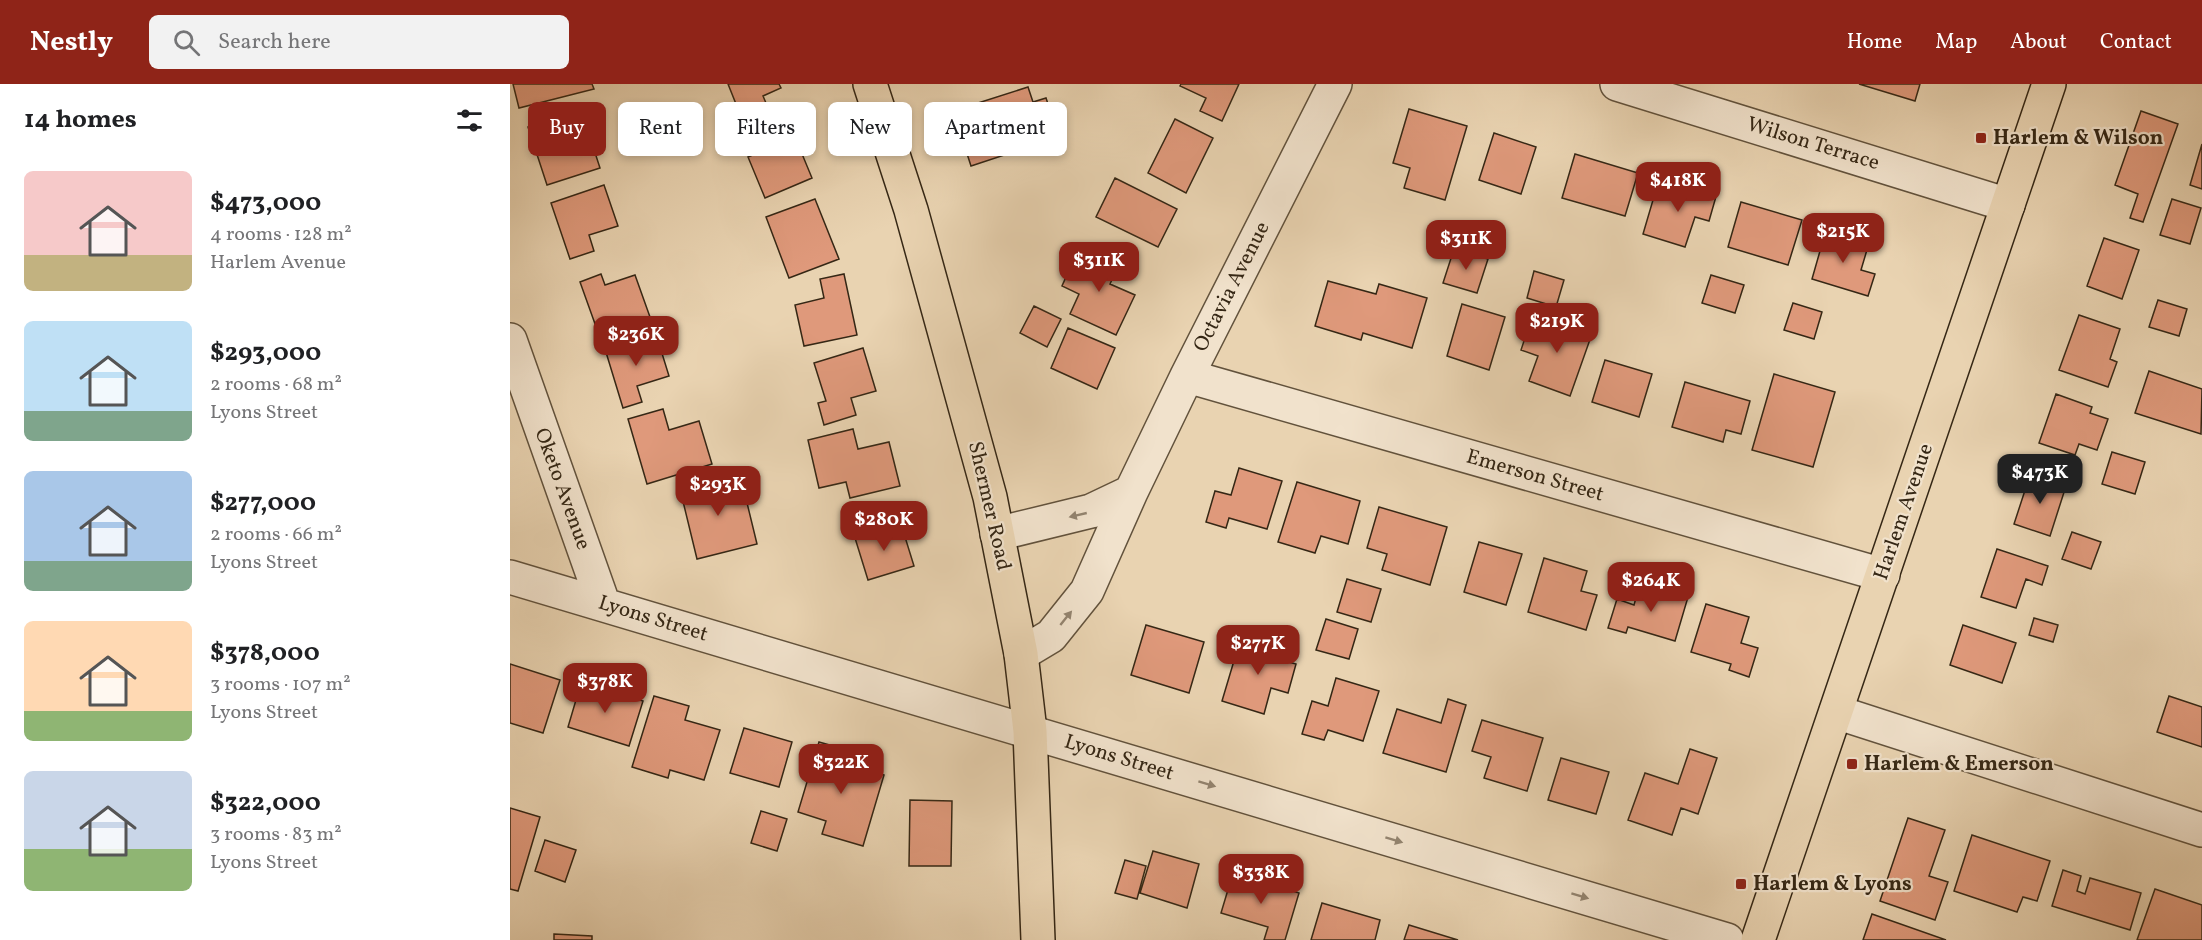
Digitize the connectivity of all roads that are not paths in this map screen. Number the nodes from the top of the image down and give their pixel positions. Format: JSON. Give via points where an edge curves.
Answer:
{"nodes":[{"id":1,"x":870,"y":84,"type":"edge"},
{"id":2,"x":1335,"y":84,"type":"edge"},
{"id":3,"x":1617,"y":84,"type":"edge"},
{"id":4,"x":2049,"y":84,"type":"edge"},
{"id":5,"x":2008,"y":205,"type":"junction"},
{"id":6,"x":510,"y":340,"type":"edge"},
{"id":7,"x":1187,"y":376,"type":"junction"},
{"id":8,"x":1131,"y":492,"type":"junction"},
{"id":9,"x":997,"y":534,"type":"junction"},
{"id":10,"x":1883,"y":575,"type":"junction"},
{"id":11,"x":510,"y":577,"type":"edge"},
{"id":12,"x":603,"y":603,"type":"junction"},
{"id":13,"x":1021,"y":654,"type":"junction"},
{"id":14,"x":1836,"y":712,"type":"junction"},
{"id":15,"x":1030,"y":732,"type":"junction"},
{"id":16,"x":2202,"y":830,"type":"edge"},
{"id":17,"x":1038,"y":940,"type":"edge"},
{"id":18,"x":1727,"y":940,"type":"edge"},
{"id":19,"x":1758,"y":940,"type":"edge"}],
"edges":[{"from":1,"to":9,"type":"main road","name":"Shermer Road","via":[[911,210]]},
{"from":2,"to":7,"type":"street","name":"Octavia Avenue"},
{"from":3,"to":5,"type":"street","name":"Wilson Terrace"},
{"from":4,"to":5,"type":"main road","name":"Harlem Avenue"},
{"from":5,"to":10,"type":"main road","name":"Harlem Avenue"},
{"from":6,"to":12,"type":"street","name":"Oketo Avenue"},
{"from":7,"to":8,"type":"street","name":"Octavia Avenue"},
{"from":7,"to":10,"type":"street","name":"Emerson Street"},
{"from":8,"to":9,"type":"street","one_way":true,"via":[[1091,511]]},
{"from":13,"to":8,"type":"street","name":"Octavia Avenue","one_way":true,"via":[[1051,636],[1087,591]]},
{"from":9,"to":13,"type":"main road","name":"Shermer Road"},
{"from":10,"to":14,"type":"main road","name":"Harlem Avenue"},
{"from":11,"to":12,"type":"street","name":"Lyons Street"},
{"from":12,"to":15,"type":"street","name":"Lyons Street"},
{"from":13,"to":15,"type":"main road","name":"Shermer Road"},
{"from":14,"to":16,"type":"street"},
{"from":14,"to":19,"type":"main road","name":"Harlem Avenue"},
{"from":15,"to":17,"type":"main road","name":"Shermer Road"},
{"from":15,"to":18,"type":"street","name":"Lyons Street","one_way":true}]}
